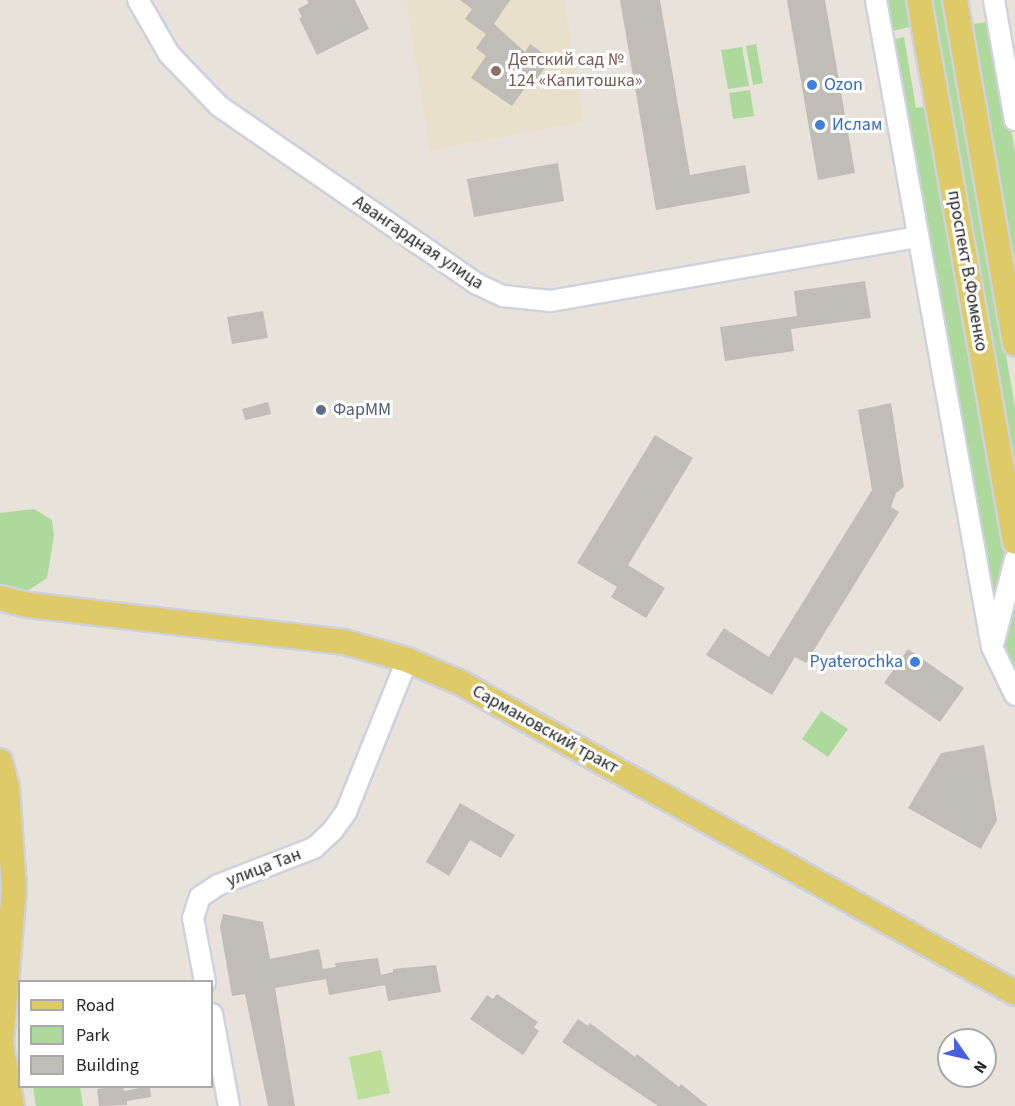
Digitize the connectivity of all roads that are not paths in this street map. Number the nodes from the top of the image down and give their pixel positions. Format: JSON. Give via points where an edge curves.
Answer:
{"nodes":[{"id":1,"x":138,"y":0,"type":"edge"},
{"id":2,"x":876,"y":0,"type":"edge"},
{"id":3,"x":919,"y":0,"type":"edge"},
{"id":4,"x":954,"y":0,"type":"edge"},
{"id":5,"x":994,"y":0,"type":"edge"},
{"id":6,"x":1015,"y":120,"type":"edge"},
{"id":7,"x":916,"y":237,"type":"junction"},
{"id":8,"x":1015,"y":344,"type":"edge"},
{"id":9,"x":1015,"y":542,"type":"edge"},
{"id":10,"x":1015,"y":560,"type":"edge"},
{"id":11,"x":0,"y":598,"type":"edge"},
{"id":12,"x":29,"y":605,"type":"junction"},
{"id":13,"x":0,"y":614,"type":"edge"},
{"id":14,"x":992,"y":647,"type":"junction"},
{"id":15,"x":407,"y":660,"type":"junction"},
{"id":16,"x":1015,"y":695,"type":"edge"},
{"id":17,"x":0,"y":761,"type":"edge"},
{"id":18,"x":7,"y":788,"type":"junction"},
{"id":19,"x":0,"y":812,"type":"edge"},
{"id":20,"x":205,"y":980,"type":"edge"},
{"id":21,"x":1015,"y":993,"type":"edge"},
{"id":22,"x":213,"y":1019,"type":"edge"},
{"id":23,"x":1,"y":1042,"type":"edge"},
{"id":24,"x":12,"y":1106,"type":"edge"},
{"id":25,"x":230,"y":1106,"type":"edge"}],
"edges":[{"from":1,"to":7,"type":"street","name":"Авангардная улица","via":[[169,54],[219,106],[477,284],[503,296],[551,301]]},
{"from":2,"to":7,"type":"street"},
{"from":3,"to":9,"type":"main road","name":"проспект В.Фоменко"},
{"from":4,"to":8,"type":"main road","name":"проспект В.Фоменко"},
{"from":5,"to":6,"type":"street"},
{"from":7,"to":14,"type":"street"},
{"from":10,"to":14,"type":"street"},
{"from":11,"to":12,"type":"main road","name":"Сармановский тракт"},
{"from":12,"to":13,"type":"main road","name":"Сармановский тракт","via":[[11,607]]},
{"from":12,"to":15,"type":"main road","name":"Сармановский тракт","via":[[344,642]]},
{"from":14,"to":16,"type":"street"},
{"from":15,"to":20,"type":"street","name":"улица Тан","via":[[346,812],[333,830],[314,848],[218,885],[200,897],[193,918]]},
{"from":15,"to":21,"type":"main road","name":"Сармановский тракт","via":[[461,683]]},
{"from":17,"to":18,"type":"main road"},
{"from":18,"to":19,"type":"main road"},
{"from":18,"to":23,"type":"main road","via":[[14,889]]},
{"from":22,"to":25,"type":"street"},
{"from":23,"to":24,"type":"main road"}]}
